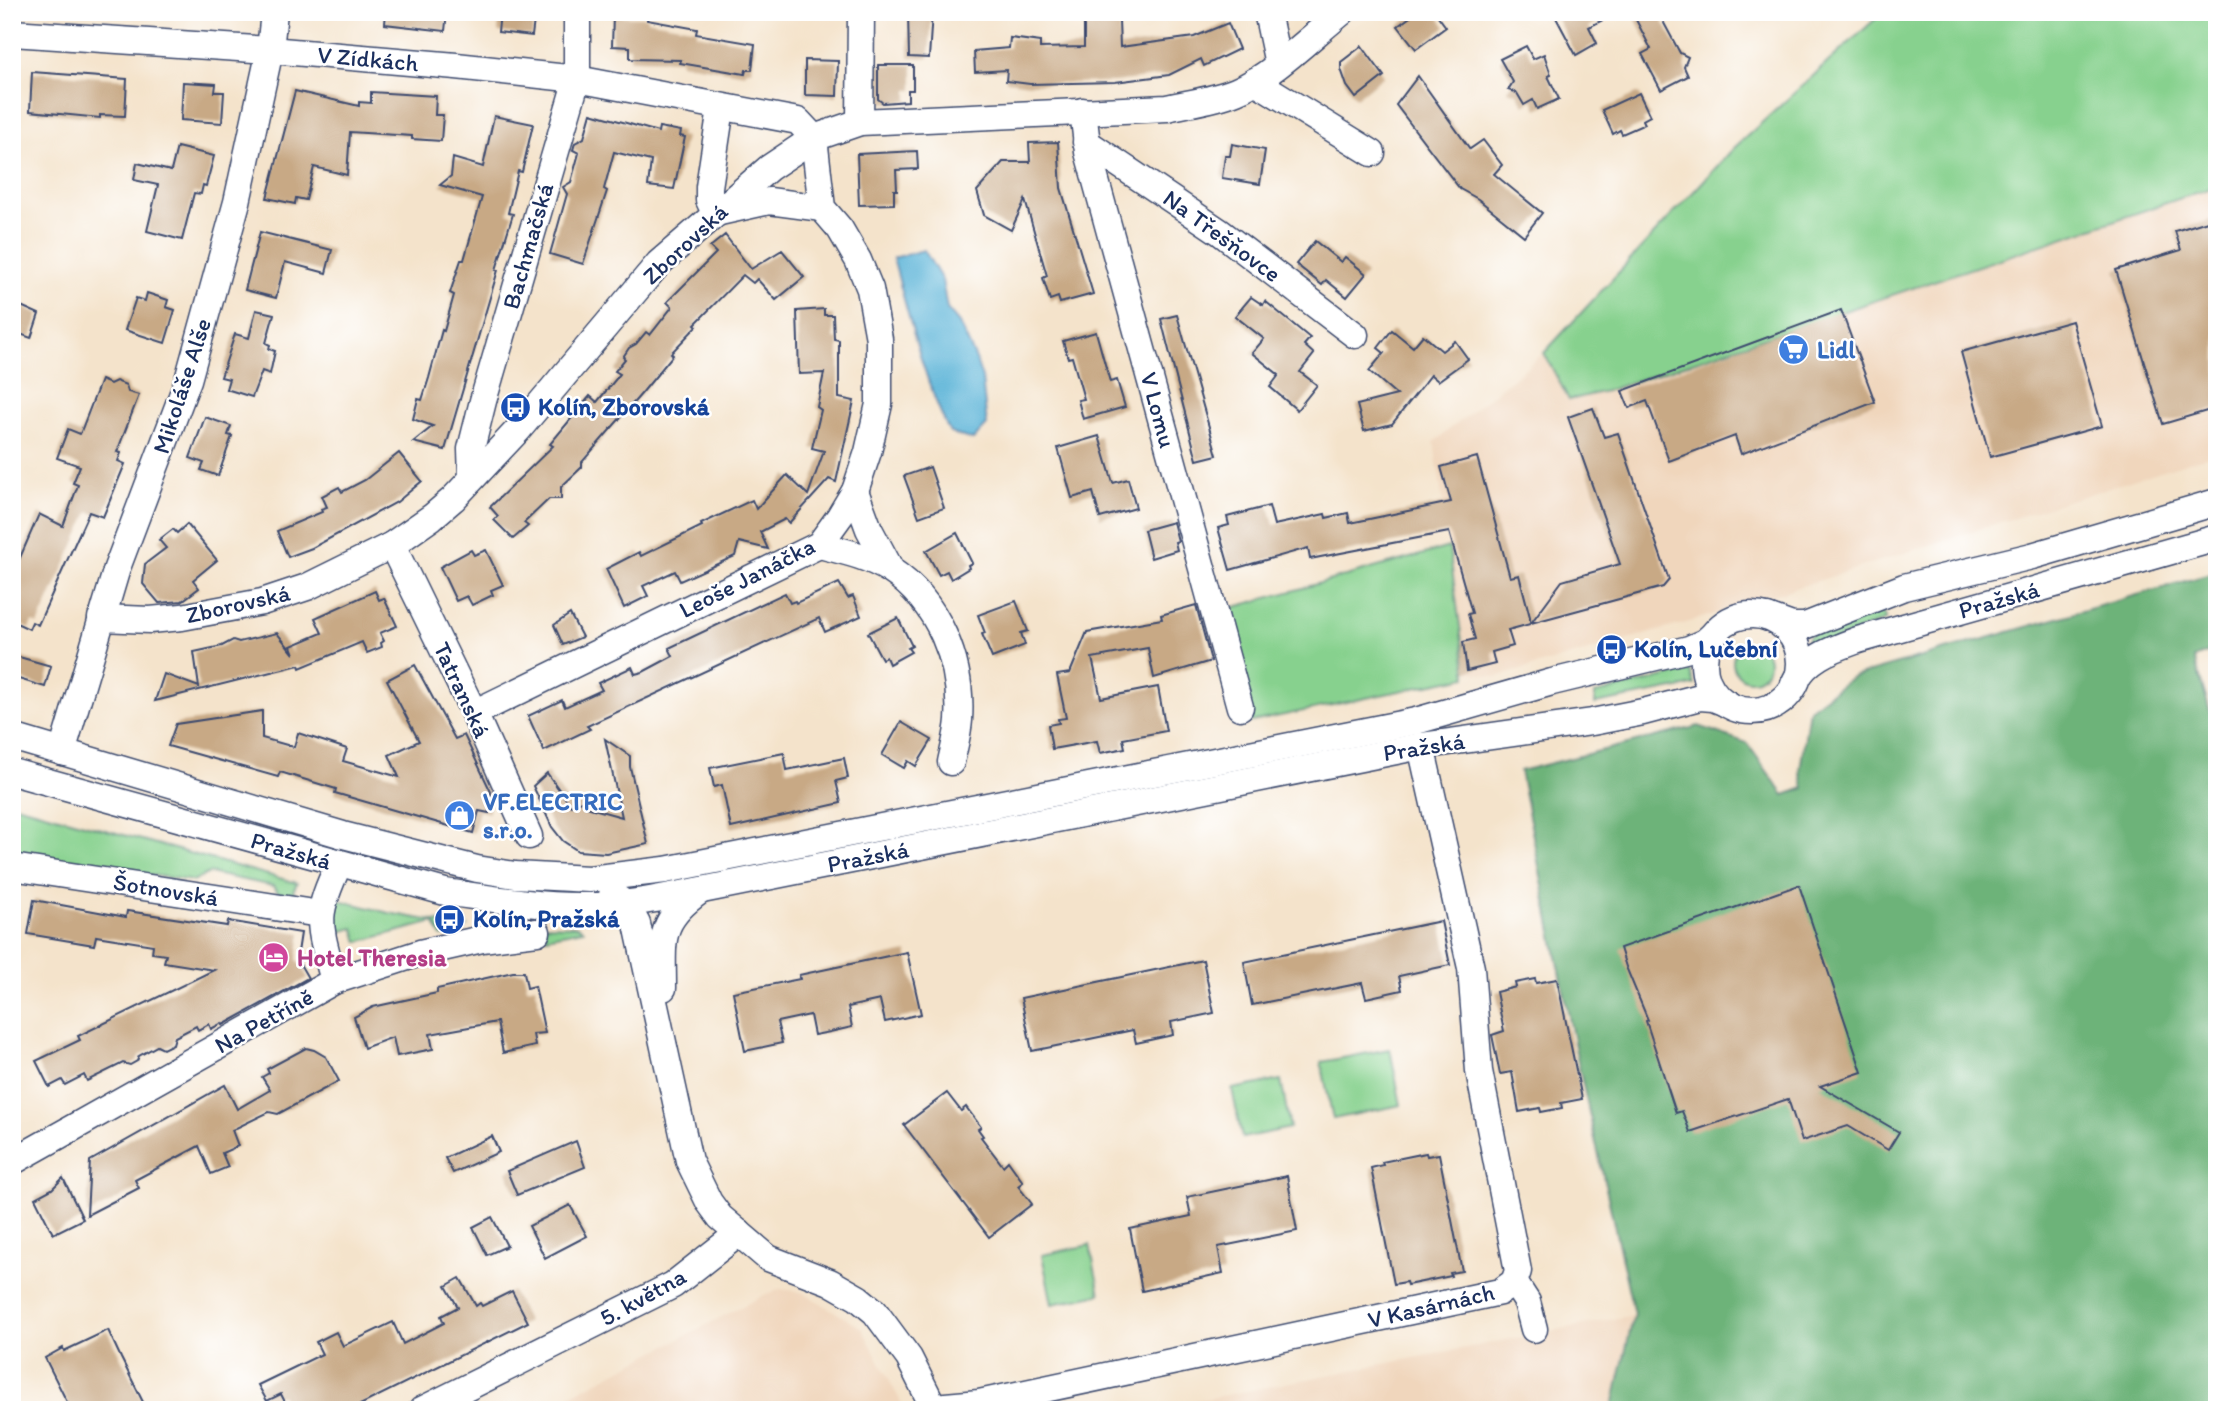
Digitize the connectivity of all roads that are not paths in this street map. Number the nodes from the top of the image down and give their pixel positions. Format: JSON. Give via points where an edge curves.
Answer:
{"nodes":[{"id":1,"x":274,"y":12,"type":"edge"},
{"id":2,"x":577,"y":12,"type":"edge"},
{"id":3,"x":861,"y":12,"type":"edge"},
{"id":4,"x":1267,"y":12,"type":"edge"},
{"id":5,"x":1342,"y":12,"type":"edge"},
{"id":6,"x":12,"y":33,"type":"edge"},
{"id":7,"x":270,"y":50,"type":"junction"},
{"id":8,"x":1278,"y":64,"type":"junction"},
{"id":9,"x":577,"y":79,"type":"junction"},
{"id":10,"x":1255,"y":81,"type":"junction"},
{"id":11,"x":721,"y":108,"type":"junction"},
{"id":12,"x":1083,"y":111,"type":"junction"},
{"id":13,"x":860,"y":122,"type":"junction"},
{"id":14,"x":814,"y":138,"type":"junction"},
{"id":15,"x":1087,"y":142,"type":"junction"},
{"id":16,"x":1372,"y":153,"type":"dead end"},
{"id":17,"x":822,"y":208,"type":"junction"},
{"id":18,"x":715,"y":213,"type":"junction"},
{"id":19,"x":1355,"y":335,"type":"dead end"},
{"id":20,"x":472,"y":478,"type":"junction"},
{"id":21,"x":855,"y":491,"type":"junction"},
{"id":22,"x":2217,"y":502,"type":"edge"},
{"id":23,"x":2217,"y":538,"type":"edge"},
{"id":24,"x":393,"y":545,"type":"junction"},
{"id":25,"x":819,"y":545,"type":"junction"},
{"id":26,"x":891,"y":570,"type":"junction"},
{"id":27,"x":1767,"y":617,"type":"junction"},
{"id":28,"x":101,"y":618,"type":"junction"},
{"id":29,"x":1715,"y":633,"type":"junction"},
{"id":30,"x":1794,"y":684,"type":"junction"},
{"id":31,"x":1728,"y":704,"type":"junction"},
{"id":32,"x":1240,"y":707,"type":"dead end"},
{"id":33,"x":474,"y":713,"type":"junction"},
{"id":34,"x":12,"y":737,"type":"edge"},
{"id":35,"x":1421,"y":746,"type":"junction"},
{"id":36,"x":62,"y":752,"type":"junction"},
{"id":37,"x":951,"y":762,"type":"dead end"},
{"id":38,"x":12,"y":772,"type":"edge"},
{"id":39,"x":529,"y":836,"type":"dead end"},
{"id":40,"x":339,"y":864,"type":"junction"},
{"id":41,"x":12,"y":867,"type":"edge"},
{"id":42,"x":665,"y":870,"type":"junction"},
{"id":43,"x":589,"y":879,"type":"junction"},
{"id":44,"x":702,"y":890,"type":"junction"},
{"id":45,"x":626,"y":904,"type":"junction"},
{"id":46,"x":320,"y":914,"type":"junction"},
{"id":47,"x":537,"y":933,"type":"dead end"},
{"id":48,"x":334,"y":981,"type":"junction"},
{"id":49,"x":662,"y":1035,"type":"junction"},
{"id":50,"x":12,"y":1162,"type":"edge"},
{"id":51,"x":739,"y":1233,"type":"junction"},
{"id":52,"x":1514,"y":1282,"type":"junction"},
{"id":53,"x":1534,"y":1329,"type":"dead end"},
{"id":54,"x":934,"y":1408,"type":"edge"},
{"id":55,"x":422,"y":1410,"type":"edge"}],
"edges":[{"from":1,"to":7,"type":"street","name":"Mikoláše Alše"},
{"from":2,"to":9,"type":"street","name":"Bachmačská"},
{"from":3,"to":13,"type":"street"},
{"from":4,"to":8,"type":"street"},
{"from":5,"to":8,"type":"street","name":"Zborovská"},
{"from":6,"to":7,"type":"street","name":"V Zídkách"},
{"from":7,"to":9,"type":"street","name":"V Zídkách"},
{"from":7,"to":28,"type":"street","name":"Mikoláše Alše","via":[[237,202],[188,380]]},
{"from":8,"to":10,"type":"street","name":"Zborovská"},
{"from":9,"to":11,"type":"street","name":"V Zídkách"},
{"from":9,"to":20,"type":"street","name":"Bachmačská","via":[[483,401],[471,449]]},
{"from":10,"to":12,"type":"street","name":"Zborovská","via":[[1236,91],[1167,108]]},
{"from":10,"to":16,"type":"street"},
{"from":11,"to":14,"type":"street","name":"V Zídkách","via":[[798,121]]},
{"from":11,"to":18,"type":"street","via":[[709,187]]},
{"from":12,"to":13,"type":"street","name":"Zborovská"},
{"from":12,"to":15,"type":"street","name":"V Lomu"},
{"from":13,"to":14,"type":"street","name":"Zborovská"},
{"from":14,"to":17,"type":"street"},
{"from":14,"to":18,"type":"street","name":"Zborovská"},
{"from":15,"to":19,"type":"street","name":"Na Třešňovce","via":[[1220,232]]},
{"from":15,"to":32,"type":"street","name":"V Lomu"},
{"from":17,"to":18,"type":"street","via":[[769,201]]},
{"from":17,"to":21,"type":"street","name":"Leoše Janáčka","via":[[858,260],[870,289],[880,339],[879,404]]},
{"from":18,"to":20,"type":"street","name":"Zborovská","via":[[659,263]]},
{"from":20,"to":24,"type":"street","name":"Zborovská","via":[[432,517]]},
{"from":21,"to":25,"type":"street","name":"Leoše Janáčka"},
{"from":21,"to":26,"type":"street"},
{"from":22,"to":27,"type":"street","via":[[2032,556],[1904,587],[1805,626]]},
{"from":23,"to":30,"type":"street","name":"Pražská","via":[[1858,640],[1809,663]]},
{"from":24,"to":28,"type":"street","name":"Zborovská","via":[[262,603],[150,620]]},
{"from":24,"to":33,"type":"street","name":"Tatranská"},
{"from":25,"to":26,"type":"street"},
{"from":25,"to":33,"type":"street","name":"Leoše Janáčka"},
{"from":26,"to":37,"type":"street","via":[[923,598],[944,634],[959,718]]},
{"from":27,"to":29,"type":"street","via":[[1736,618]]},
{"from":27,"to":30,"type":"street","via":[[1787,630],[1795,643],[1799,666]]},
{"from":28,"to":36,"type":"street","name":"Mikoláše Alše"},
{"from":29,"to":31,"type":"street","via":[[1704,657],[1706,675]]},
{"from":29,"to":42,"type":"street","name":"Pražská","via":[[1689,649],[1416,721]]},
{"from":30,"to":31,"type":"street","via":[[1782,700],[1766,708],[1750,710]]},
{"from":31,"to":35,"type":"street","name":"Pražská","via":[[1700,697],[1592,722]]},
{"from":33,"to":39,"type":"street","name":"Tatranská"},
{"from":34,"to":36,"type":"street","name":"Pražská"},
{"from":35,"to":44,"type":"street","name":"Pražská"},
{"from":35,"to":52,"type":"street","name":"V Kasárnách","via":[[1471,968],[1481,1083],[1518,1271]]},
{"from":36,"to":43,"type":"street","name":"Pražská","via":[[343,835],[477,869]]},
{"from":38,"to":40,"type":"street","name":"Pražská"},
{"from":40,"to":45,"type":"street","name":"Pražská","via":[[445,892],[496,900]]},
{"from":40,"to":46,"type":"street"},
{"from":41,"to":46,"type":"street","name":"Šotnovská"},
{"from":42,"to":43,"type":"street","name":"Pražská"},
{"from":42,"to":45,"type":"street"},
{"from":43,"to":45,"type":"street"},
{"from":44,"to":45,"type":"street","name":"Pražská"},
{"from":44,"to":49,"type":"street","via":[[676,910],[665,933]]},
{"from":45,"to":49,"type":"street","via":[[637,924]]},
{"from":46,"to":48,"type":"street"},
{"from":47,"to":48,"type":"street","name":"Na Petříně","via":[[420,953]]},
{"from":48,"to":50,"type":"street","name":"Na Petříně"},
{"from":49,"to":51,"type":"street","via":[[689,1161],[709,1202]]},
{"from":51,"to":54,"type":"street","name":"V Kasárnách","via":[[768,1258],[830,1282],[875,1312],[909,1357]]},
{"from":51,"to":55,"type":"street","name":"5. května","via":[[673,1285]]},
{"from":52,"to":53,"type":"street","via":[[1527,1302]]},
{"from":52,"to":54,"type":"street","name":"V Kasárnách","via":[[1500,1292],[979,1403]]}]}
